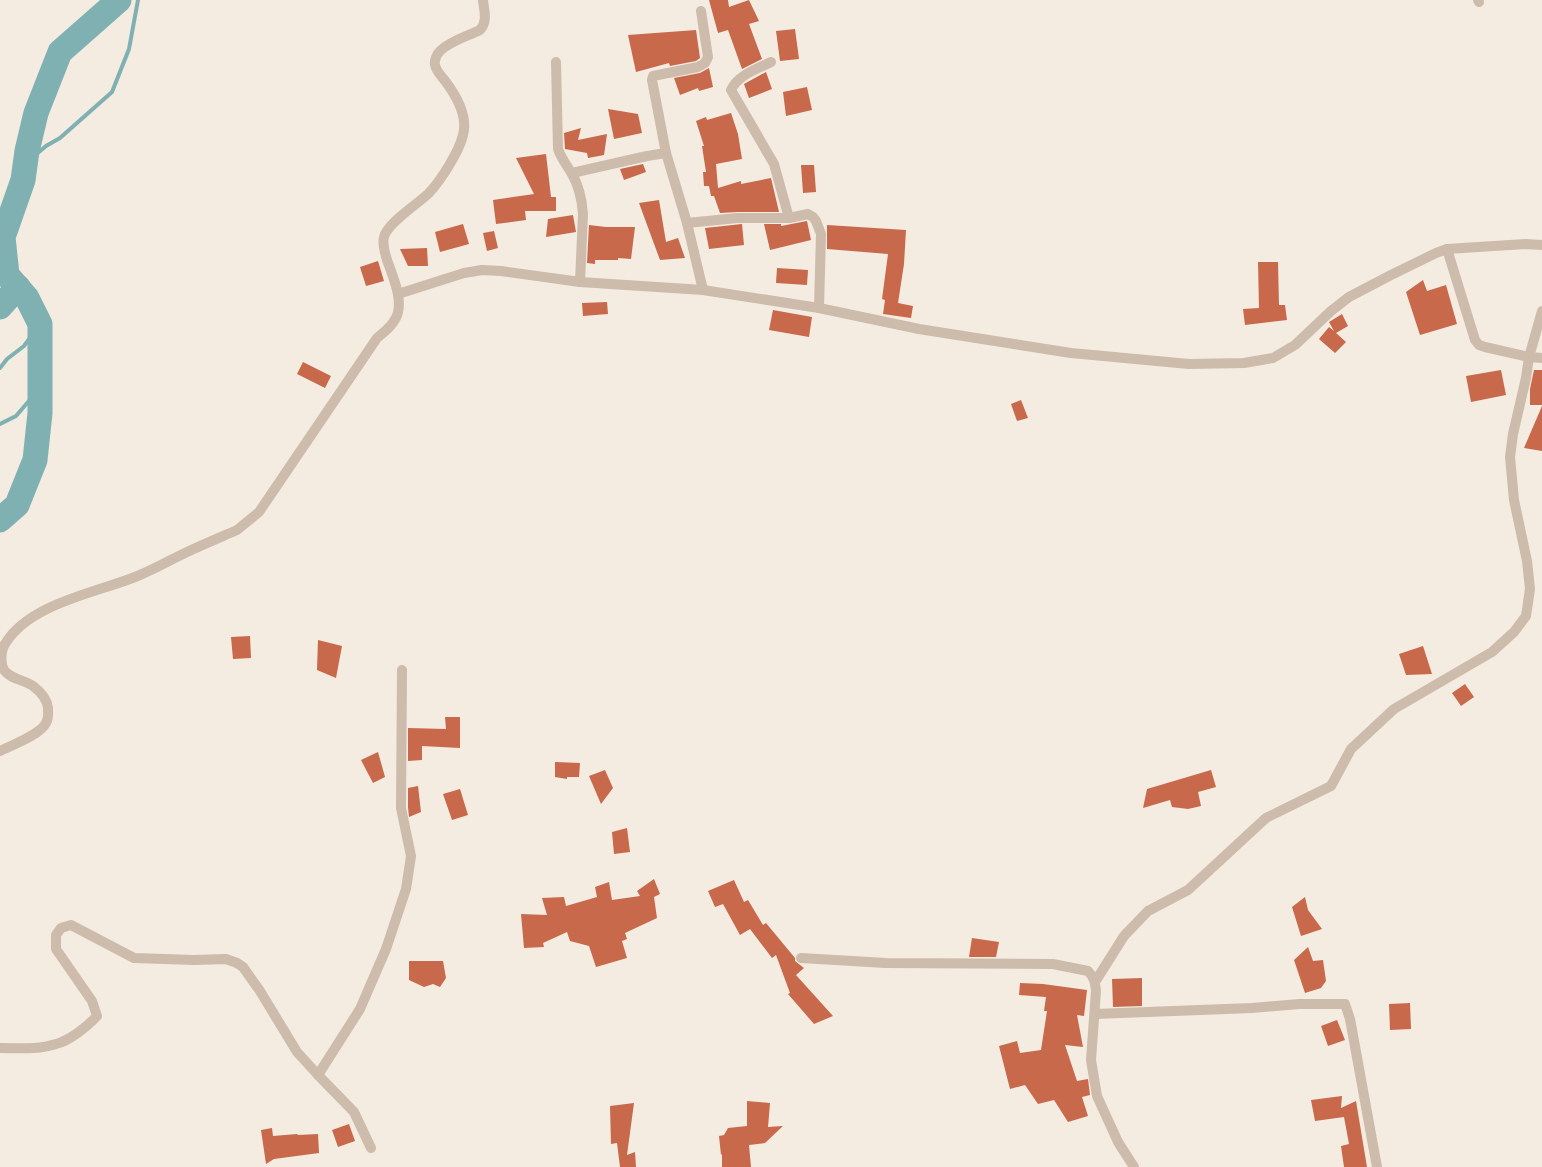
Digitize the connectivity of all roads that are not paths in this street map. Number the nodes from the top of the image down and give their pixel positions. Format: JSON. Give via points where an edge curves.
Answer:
{"nodes":[{"id":1,"x":484,"y":0,"type":"edge"},
{"id":2,"x":701,"y":11,"type":"dead end"},
{"id":3,"x":556,"y":62,"type":"dead end"},
{"id":4,"x":771,"y":62,"type":"dead end"},
{"id":5,"x":666,"y":153,"type":"junction"},
{"id":6,"x":572,"y":173,"type":"junction"},
{"id":7,"x":789,"y":218,"type":"junction"},
{"id":8,"x":687,"y":223,"type":"junction"},
{"id":9,"x":1542,"y":245,"type":"edge"},
{"id":10,"x":1447,"y":250,"type":"junction"},
{"id":11,"x":580,"y":282,"type":"junction"},
{"id":12,"x":703,"y":290,"type":"junction"},
{"id":13,"x":398,"y":294,"type":"junction"},
{"id":14,"x":819,"y":308,"type":"junction"},
{"id":15,"x":1542,"y":311,"type":"edge"},
{"id":16,"x":1529,"y":357,"type":"junction"},
{"id":17,"x":1542,"y":358,"type":"edge"},
{"id":18,"x":402,"y":670,"type":"dead end"},
{"id":19,"x":0,"y":751,"type":"edge"},
{"id":20,"x":801,"y":958,"type":"dead end"},
{"id":21,"x":1095,"y":982,"type":"junction"},
{"id":22,"x":1095,"y":1014,"type":"junction"},
{"id":23,"x":0,"y":1048,"type":"edge"},
{"id":24,"x":318,"y":1075,"type":"junction"},
{"id":25,"x":371,"y":1148,"type":"dead end"},
{"id":26,"x":1134,"y":1167,"type":"edge"},
{"id":27,"x":1377,"y":1167,"type":"edge"}],
"edges":[{"from":1,"to":13,"type":"street","via":[[485,22],[480,30],[450,44],[440,51],[434,60],[437,71],[451,88],[462,109],[463,136],[451,163],[430,192],[407,210],[384,236],[385,256]]},
{"from":2,"to":5,"type":"street","via":[[708,57],[705,63],[698,67],[653,76],[652,80]]},
{"from":3,"to":6,"type":"street","via":[[558,149],[561,159]]},
{"from":4,"to":7,"type":"street","via":[[740,78],[731,90],[774,164]]},
{"from":5,"to":6,"type":"street"},
{"from":5,"to":8,"type":"street"},
{"from":6,"to":11,"type":"street","via":[[582,203]]},
{"from":7,"to":8,"type":"street","via":[[738,218]]},
{"from":7,"to":14,"type":"street","via":[[808,214],[814,217],[821,230]]},
{"from":8,"to":12,"type":"street"},
{"from":9,"to":10,"type":"street"},
{"from":10,"to":14,"type":"street","via":[[1391,275],[1349,298],[1331,311],[1295,345],[1273,358],[1244,364],[1188,364],[1071,353],[919,330]]},
{"from":10,"to":16,"type":"street","via":[[1475,340],[1485,347]]},
{"from":11,"to":12,"type":"street"},
{"from":11,"to":13,"type":"street","via":[[482,270],[464,273]]},
{"from":12,"to":14,"type":"street"},
{"from":13,"to":19,"type":"street","via":[[395,321],[377,338],[259,512],[237,530],[136,577],[46,609],[16,631],[2,651],[1,662],[4,670],[33,686],[43,695],[48,716],[46,724],[34,735]]},
{"from":15,"to":16,"type":"street"},
{"from":16,"to":17,"type":"street"},
{"from":16,"to":21,"type":"street","via":[[1510,457],[1514,500],[1528,560],[1530,590],[1526,616],[1514,632],[1492,652],[1394,709],[1351,749],[1331,786],[1266,818],[1188,890],[1148,911],[1124,936]]},
{"from":18,"to":24,"type":"street","via":[[401,808],[411,856],[406,889],[386,949],[360,1009]]},
{"from":20,"to":21,"type":"street","via":[[886,963],[1053,964],[1088,971]]},
{"from":21,"to":22,"type":"street"},
{"from":22,"to":26,"type":"street","via":[[1091,1060],[1097,1096],[1118,1142]]},
{"from":22,"to":27,"type":"street","via":[[1345,1004],[1350,1019]]},
{"from":23,"to":24,"type":"street","via":[[57,1044],[87,1027],[97,1016],[92,1000],[56,949],[56,935],[61,928],[71,925],[134,958],[226,959],[237,963],[243,967],[260,991],[297,1052]]},
{"from":24,"to":25,"type":"street","via":[[354,1112]]}]}
